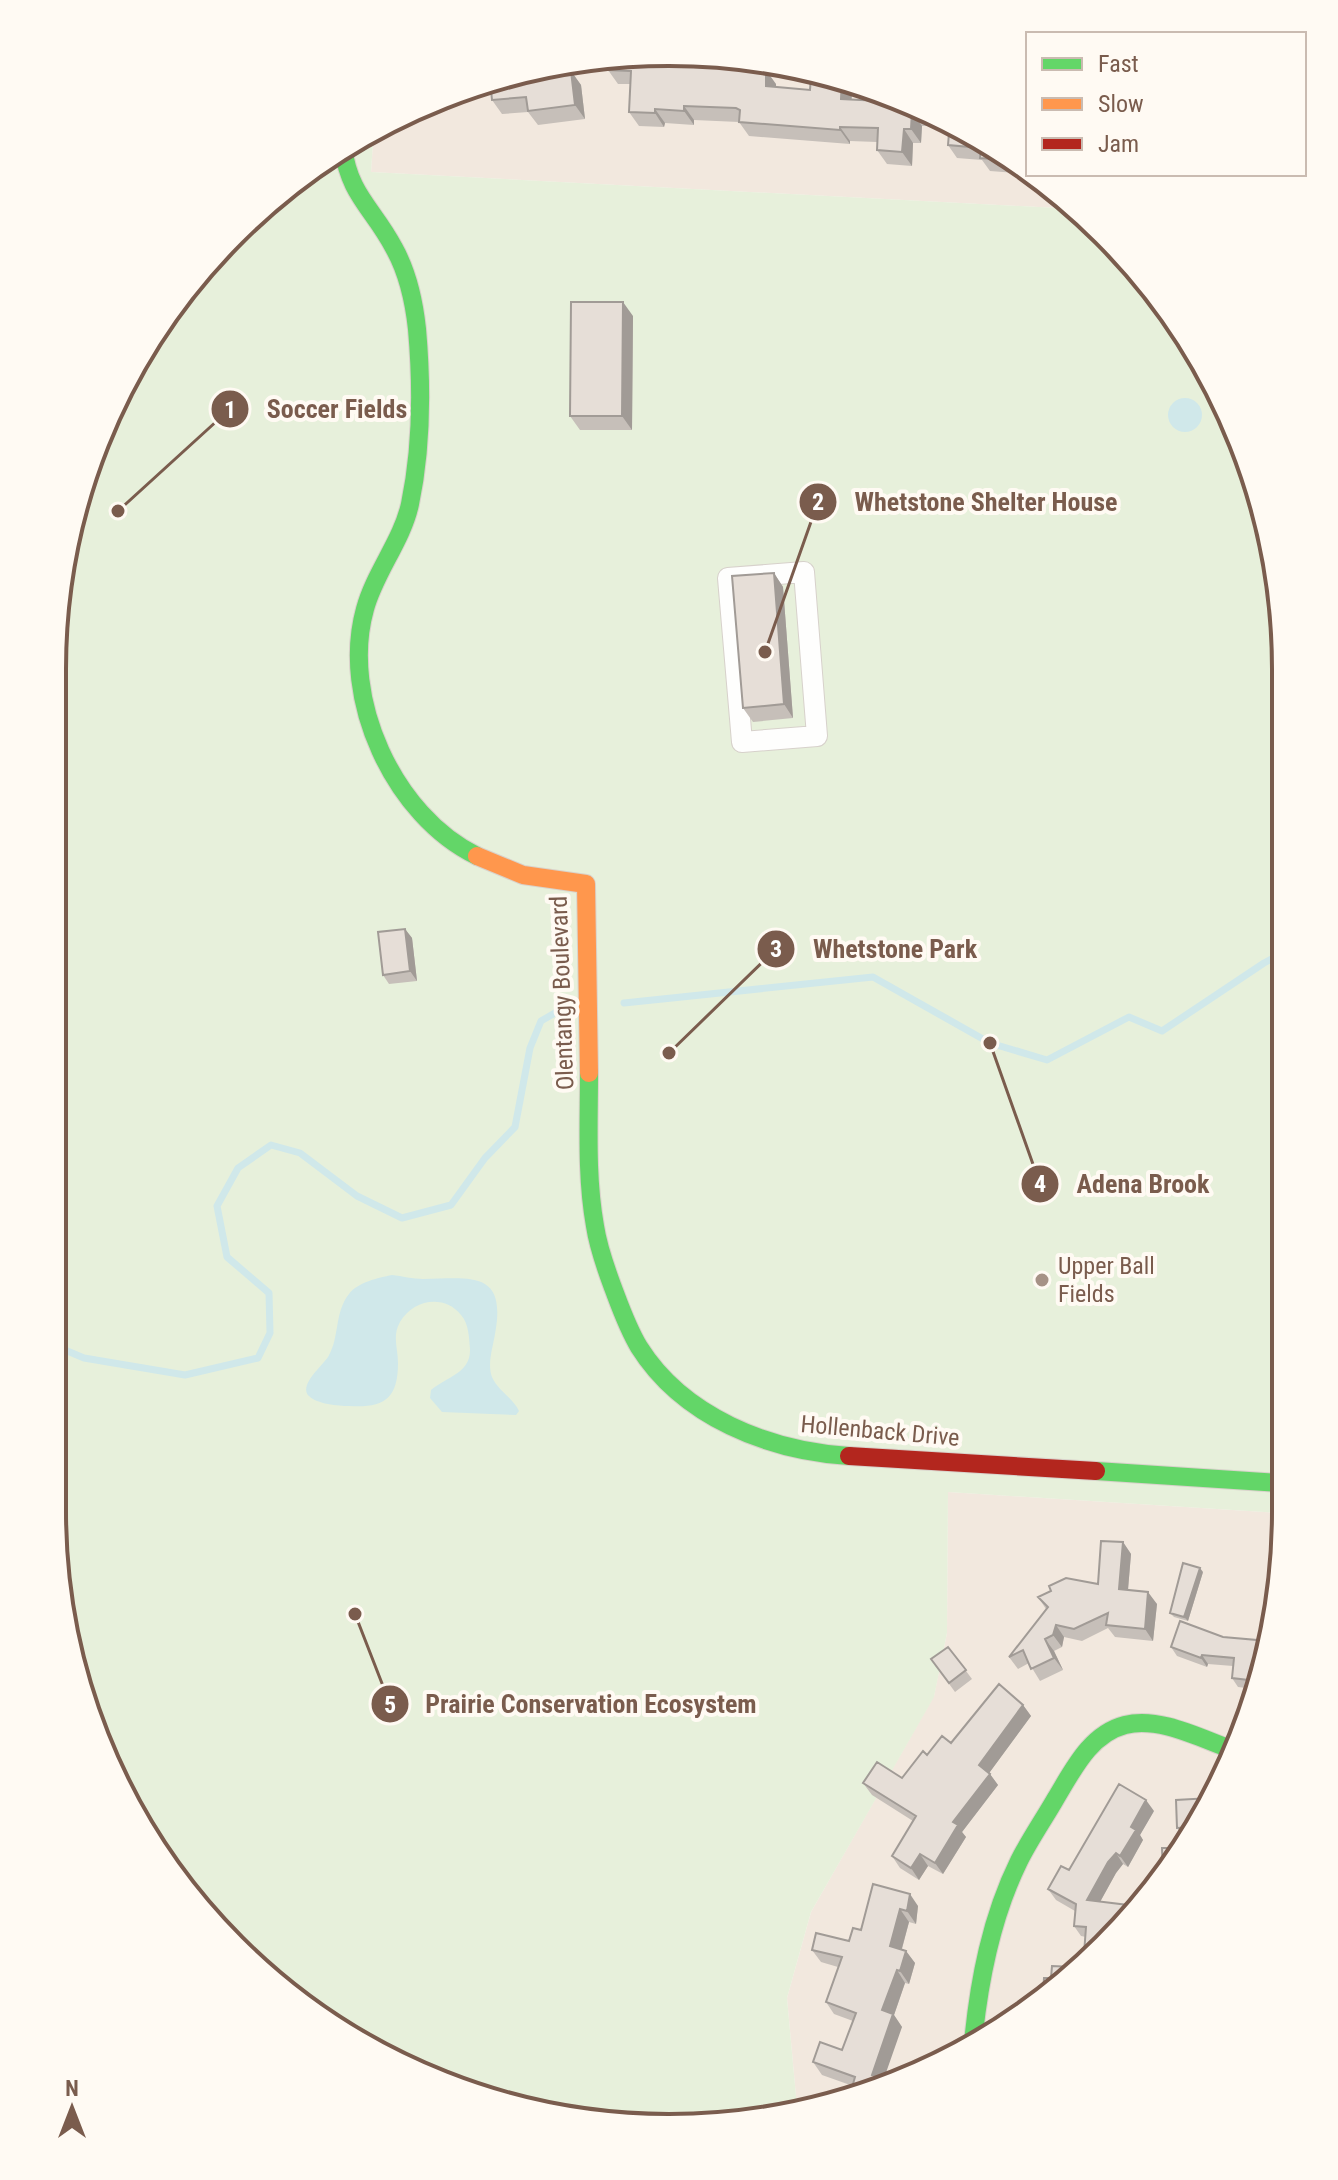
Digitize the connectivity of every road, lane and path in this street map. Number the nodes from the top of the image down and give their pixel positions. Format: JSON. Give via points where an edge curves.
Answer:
{"nodes":[{"id":1,"x":345,"y":161,"type":"edge"},
{"id":2,"x":742,"y":742,"type":"joint"},
{"id":3,"x":594,"y":1225,"type":"joint"},
{"id":4,"x":1272,"y":1482,"type":"edge"},
{"id":5,"x":1224,"y":1747,"type":"edge"},
{"id":6,"x":975,"y":2030,"type":"edge"}],
"edges":[{"from":1,"to":3,"type":"street","name":"Olentangy Boulevard","via":[[347,180],[394,247],[407,277],[415,312],[421,433],[408,511],[361,622],[362,697],[387,767],[433,826],[501,868],[543,880],[586,884]]},
{"from":2,"to":2,"type":"street","via":[[817,736],[804,572],[728,578]]},
{"from":3,"to":4,"type":"street","name":"Hollenback Drive","via":[[615,1296],[638,1348],[690,1403],[752,1437],[816,1454]]},
{"from":5,"to":6,"type":"street","via":[[1157,1726],[1127,1724],[1099,1736],[1079,1759],[1019,1861],[997,1912]]}]}
